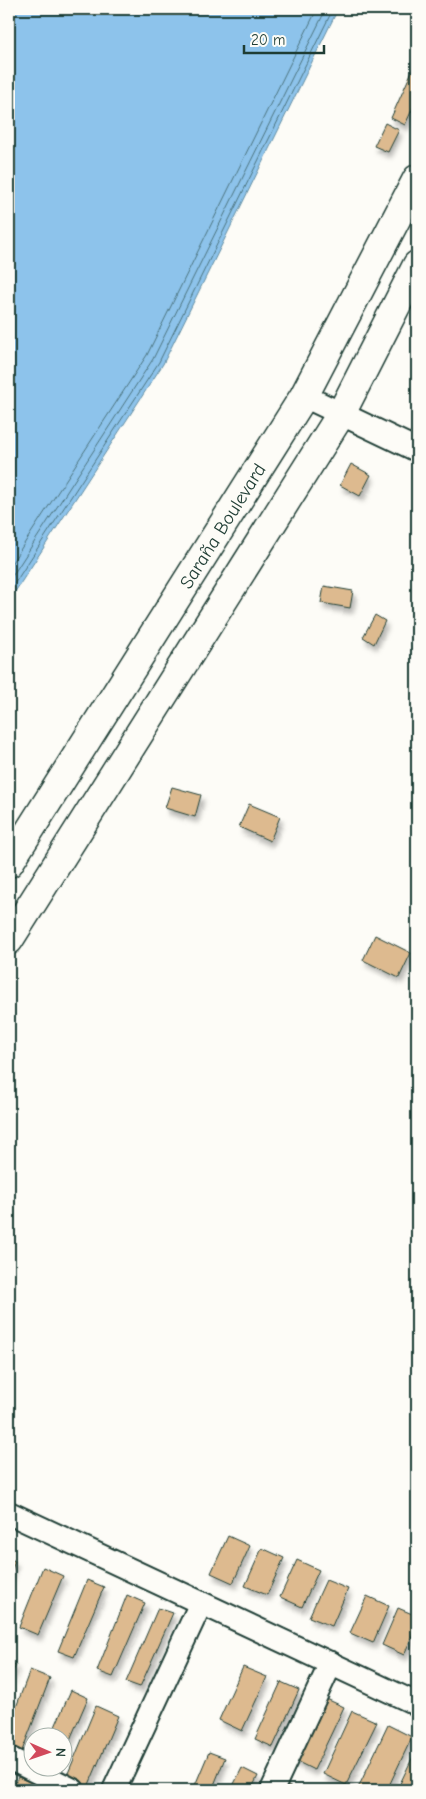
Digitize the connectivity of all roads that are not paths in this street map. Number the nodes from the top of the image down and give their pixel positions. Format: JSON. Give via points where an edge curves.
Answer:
{"nodes":[{"id":1,"x":417,"y":178,"type":"edge"},
{"id":2,"x":417,"y":265,"type":"edge"},
{"id":3,"x":304,"y":396,"type":"junction"},
{"id":4,"x":341,"y":414,"type":"junction"},
{"id":5,"x":417,"y":450,"type":"edge"},
{"id":6,"x":9,"y":863,"type":"edge"},
{"id":7,"x":9,"y":940,"type":"edge"},
{"id":8,"x":9,"y":1512,"type":"edge"},
{"id":9,"x":201,"y":1603,"type":"junction"},
{"id":10,"x":331,"y":1663,"type":"junction"},
{"id":11,"x":417,"y":1704,"type":"edge"},
{"id":12,"x":9,"y":1758,"type":"edge"},
{"id":13,"x":73,"y":1790,"type":"edge"},
{"id":14,"x":114,"y":1790,"type":"edge"},
{"id":15,"x":272,"y":1790,"type":"edge"}],
"edges":[{"from":1,"to":3,"type":"street","name":"Saraña Boulevard"},
{"from":2,"to":4,"type":"street"},
{"from":3,"to":4,"type":"street"},
{"from":3,"to":6,"type":"street","name":"Saraña Boulevard"},
{"from":4,"to":5,"type":"street"},
{"from":4,"to":7,"type":"street"},
{"from":8,"to":9,"type":"street"},
{"from":9,"to":10,"type":"street"},
{"from":9,"to":14,"type":"street"},
{"from":10,"to":11,"type":"street"},
{"from":10,"to":15,"type":"street"},
{"from":12,"to":13,"type":"street"}]}
